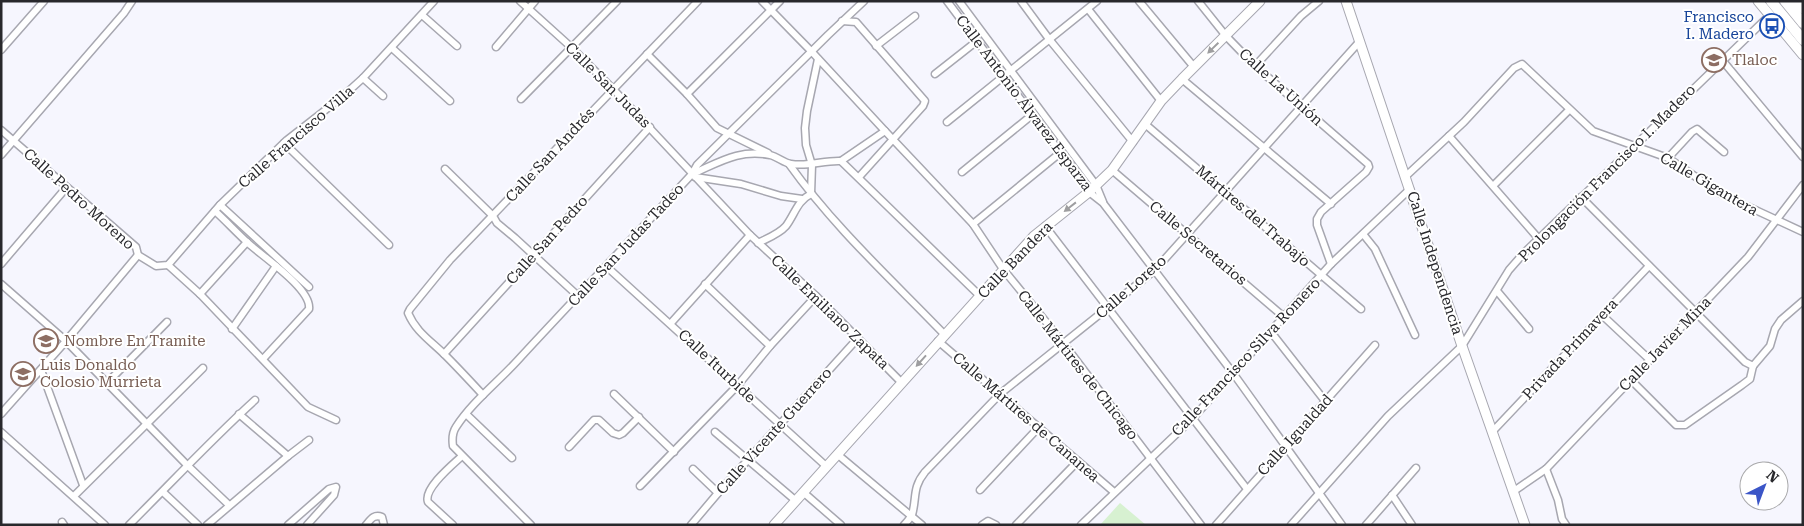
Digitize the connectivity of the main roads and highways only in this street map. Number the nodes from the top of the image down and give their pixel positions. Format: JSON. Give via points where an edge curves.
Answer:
{"nodes":[{"id":1,"x":1771,"y":1,"type":"edge"},
{"id":2,"x":1785,"y":1,"type":"edge"},
{"id":3,"x":1803,"y":23,"type":"edge"},
{"id":4,"x":1803,"y":40,"type":"edge"}],
"edges":[{"from":1,"to":4,"type":"main road"},
{"from":2,"to":3,"type":"main road"}]}
